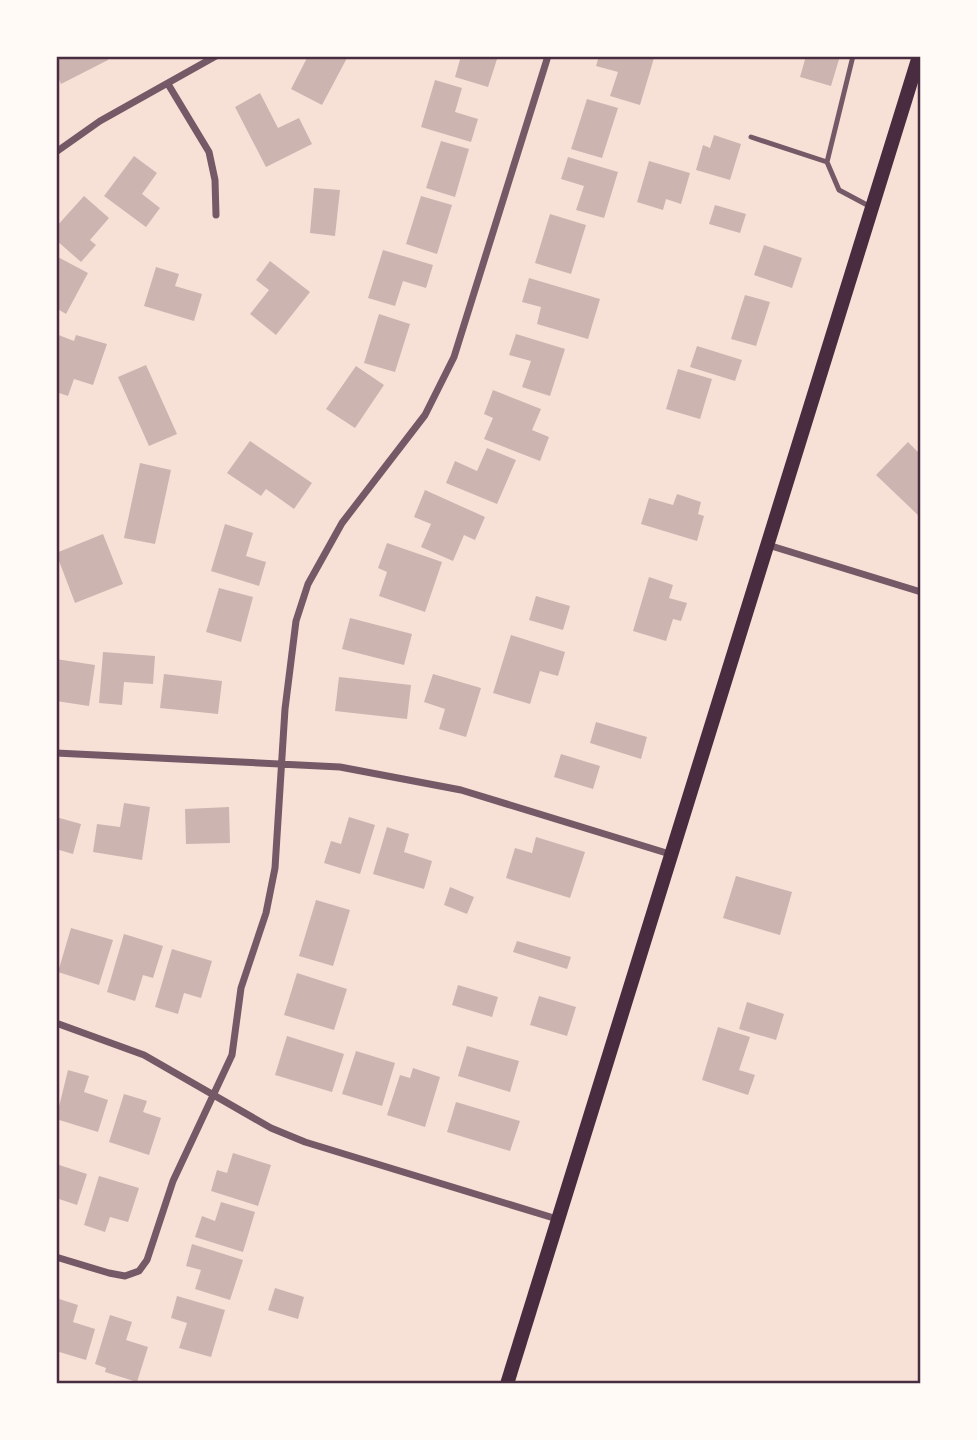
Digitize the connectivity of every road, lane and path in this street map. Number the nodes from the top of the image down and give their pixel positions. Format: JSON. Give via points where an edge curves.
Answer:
{"nodes":[{"id":1,"x":216,"y":56,"type":"edge"},
{"id":2,"x":548,"y":56,"type":"edge"},
{"id":3,"x":853,"y":56,"type":"edge"},
{"id":4,"x":919,"y":56,"type":"edge"},
{"id":5,"x":168,"y":84,"type":"junction"},
{"id":6,"x":751,"y":138,"type":"dead end"},
{"id":7,"x":56,"y":152,"type":"edge"},
{"id":8,"x":827,"y":162,"type":"junction"},
{"id":9,"x":872,"y":208,"type":"junction"},
{"id":10,"x":216,"y":215,"type":"dead end"},
{"id":11,"x":768,"y":545,"type":"junction"},
{"id":12,"x":921,"y":593,"type":"edge"},
{"id":13,"x":56,"y":753,"type":"edge"},
{"id":14,"x":282,"y":764,"type":"junction"},
{"id":15,"x":673,"y":855,"type":"junction"},
{"id":16,"x":56,"y":1023,"type":"edge"},
{"id":17,"x":215,"y":1095,"type":"junction"},
{"id":18,"x":557,"y":1219,"type":"junction"},
{"id":19,"x":56,"y":1257,"type":"edge"},
{"id":20,"x":507,"y":1384,"type":"edge"}],
"edges":[{"from":1,"to":5,"type":"street"},
{"from":2,"to":14,"type":"street","via":[[454,357],[425,415],[342,523],[308,584],[295,632]]},
{"from":3,"to":8,"type":"lane"},
{"from":4,"to":9,"type":"main road"},
{"from":5,"to":7,"type":"street","via":[[100,121]]},
{"from":5,"to":10,"type":"street","via":[[209,152]]},
{"from":6,"to":8,"type":"lane"},
{"from":8,"to":9,"type":"lane","via":[[839,190]]},
{"from":9,"to":11,"type":"main road"},
{"from":11,"to":12,"type":"street"},
{"from":11,"to":15,"type":"main road"},
{"from":13,"to":14,"type":"street"},
{"from":14,"to":15,"type":"street","via":[[340,767],[461,790]]},
{"from":14,"to":17,"type":"street","via":[[275,868],[266,913],[241,989],[232,1055]]},
{"from":15,"to":18,"type":"main road"},
{"from":16,"to":17,"type":"street","via":[[144,1055]]},
{"from":17,"to":18,"type":"street","via":[[305,1142]]},
{"from":17,"to":19,"type":"street","via":[[173,1181],[147,1260],[139,1271],[125,1276]]},
{"from":18,"to":20,"type":"main road"}]}
